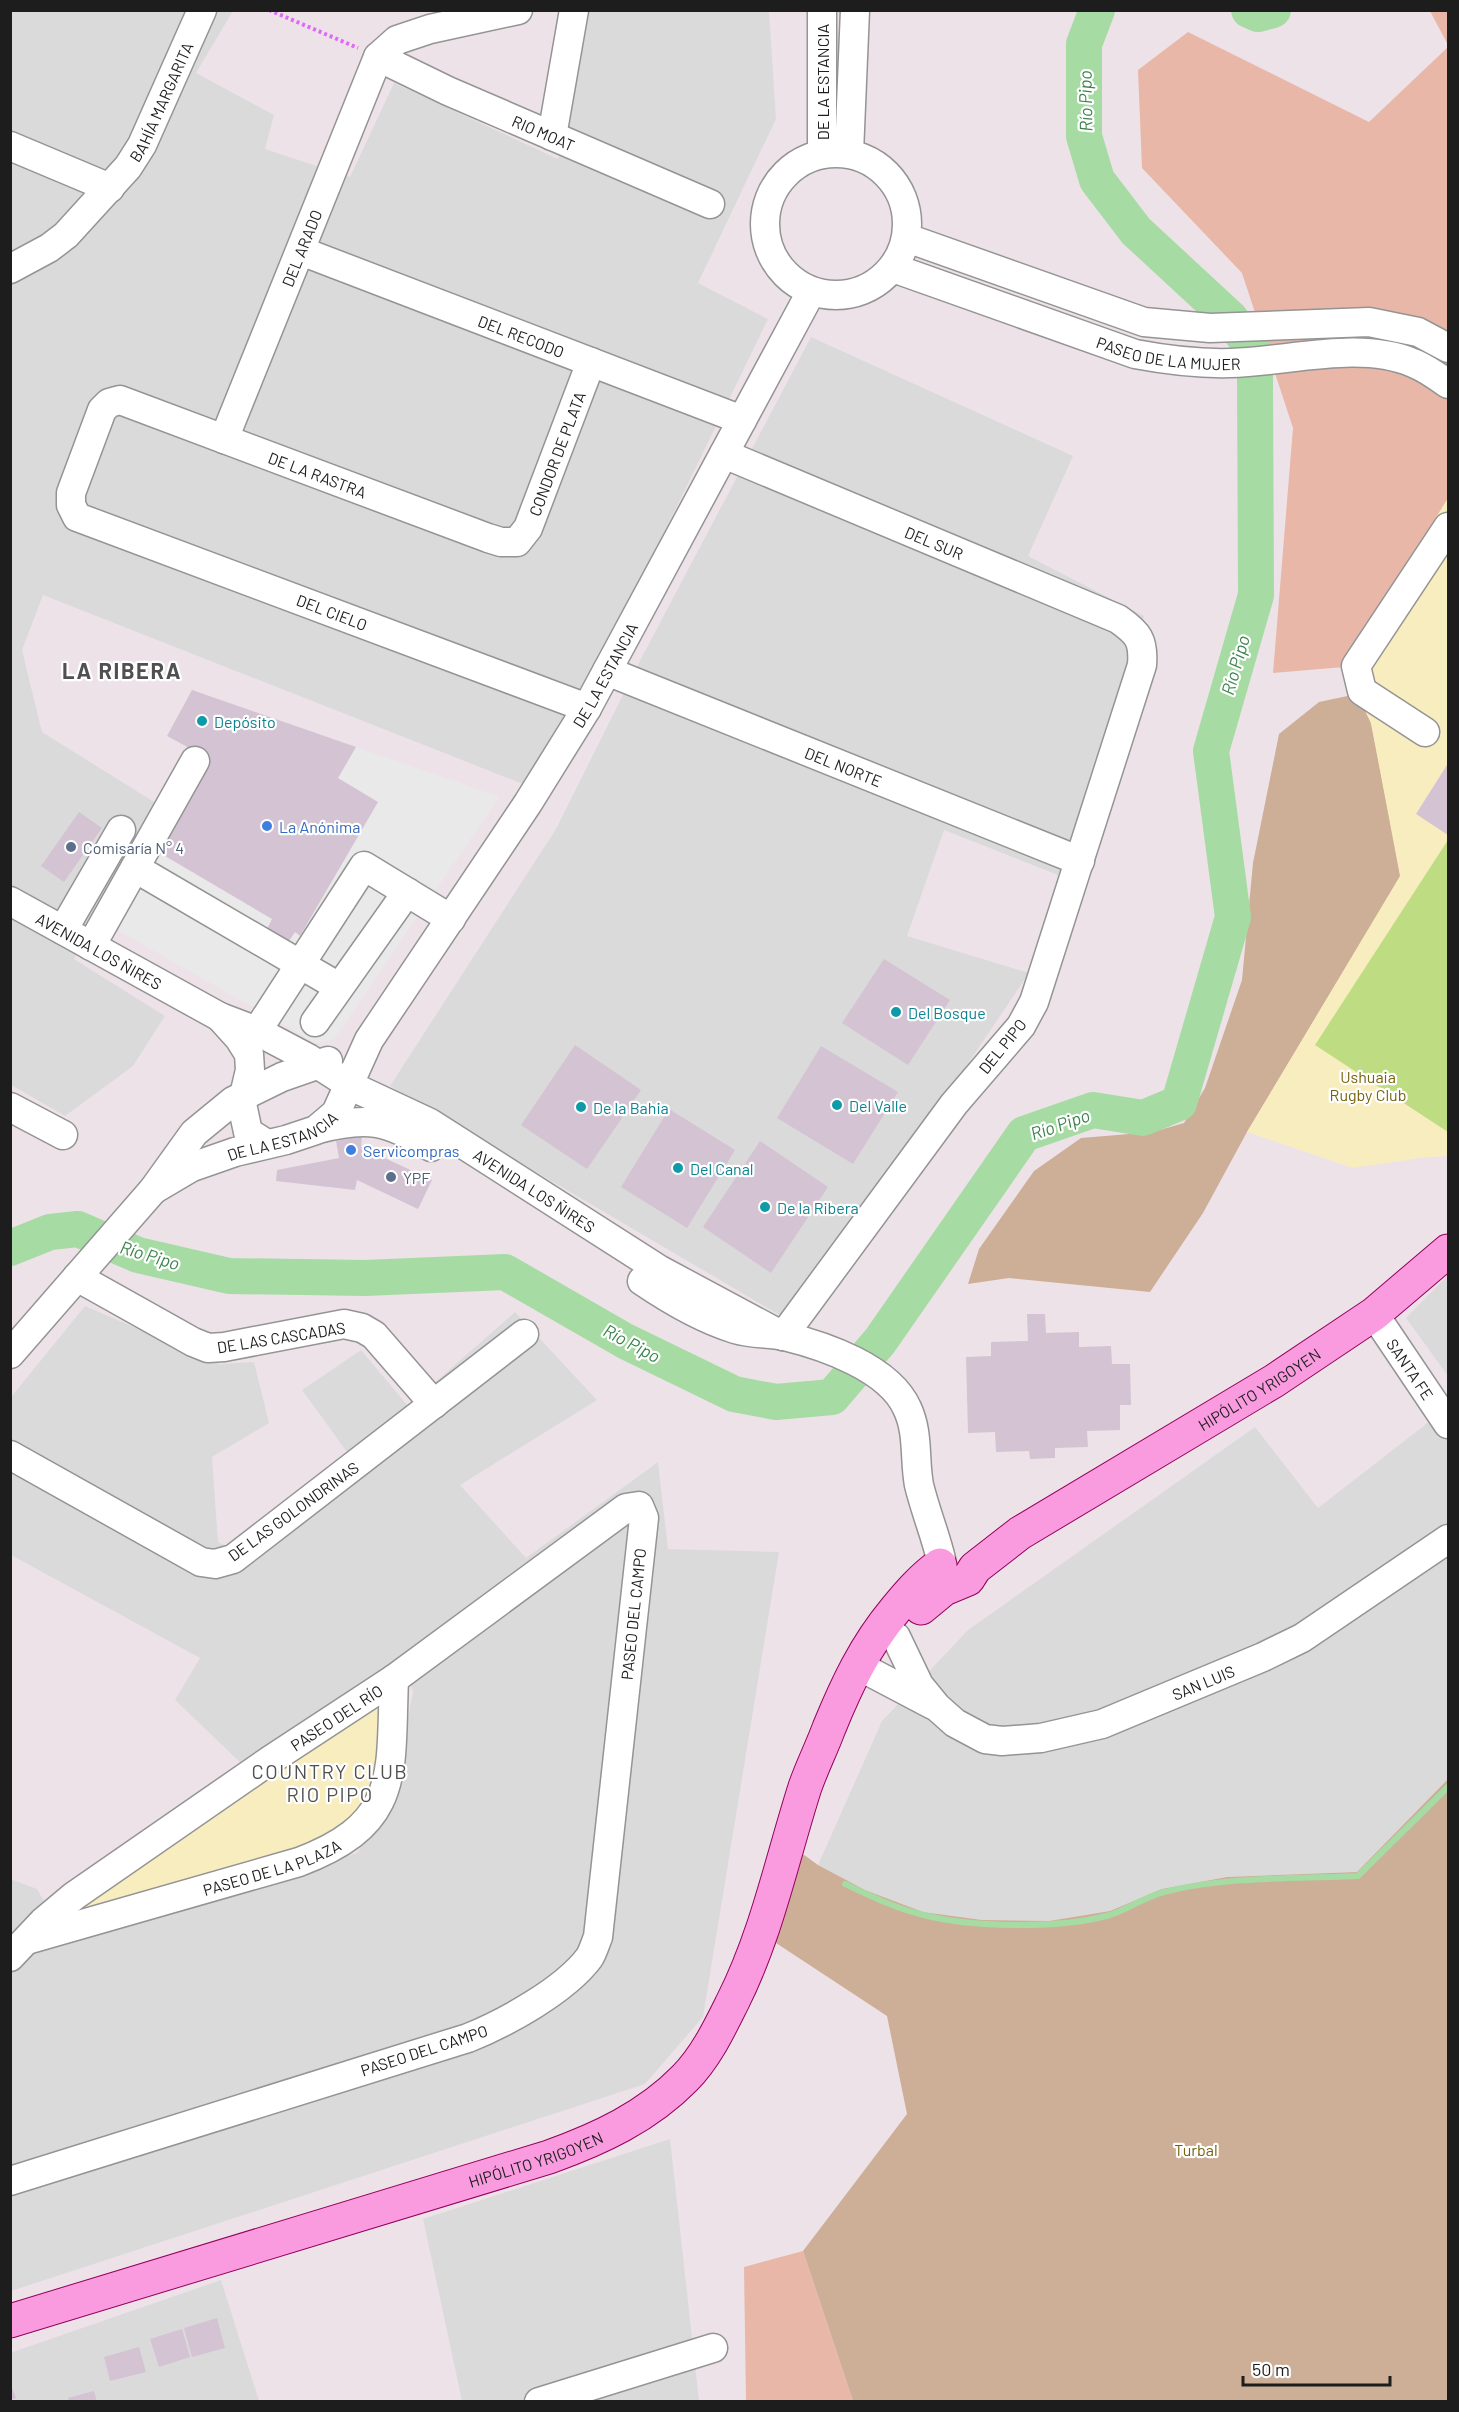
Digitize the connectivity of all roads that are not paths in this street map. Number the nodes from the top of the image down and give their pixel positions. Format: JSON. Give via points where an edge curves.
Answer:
{"nodes":[{"id":1,"x":202,"y":10,"type":"edge"},
{"id":2,"x":518,"y":10,"type":"edge"},
{"id":3,"x":574,"y":10,"type":"edge"},
{"id":4,"x":822,"y":10,"type":"edge"},
{"id":5,"x":855,"y":10,"type":"edge"},
{"id":6,"x":378,"y":57,"type":"junction"},
{"id":7,"x":552,"y":136,"type":"junction"},
{"id":8,"x":10,"y":146,"type":"edge"},
{"id":9,"x":835,"y":154,"type":"junction"},
{"id":10,"x":110,"y":188,"type":"junction"},
{"id":11,"x":710,"y":204,"type":"dead end"},
{"id":12,"x":907,"y":238,"type":"junction"},
{"id":13,"x":300,"y":251,"type":"junction"},
{"id":14,"x":893,"y":268,"type":"junction"},
{"id":15,"x":10,"y":269,"type":"edge"},
{"id":16,"x":811,"y":292,"type":"junction"},
{"id":17,"x":1449,"y":348,"type":"edge"},
{"id":18,"x":591,"y":362,"type":"junction"},
{"id":19,"x":1449,"y":384,"type":"edge"},
{"id":20,"x":742,"y":420,"type":"junction"},
{"id":21,"x":224,"y":439,"type":"junction"},
{"id":22,"x":724,"y":454,"type":"junction"},
{"id":23,"x":77,"y":517,"type":"joint"},
{"id":24,"x":1449,"y":527,"type":"edge"},
{"id":25,"x":517,"y":542,"type":"joint"},
{"id":26,"x":1140,"y":638,"type":"joint"},
{"id":27,"x":607,"y":671,"type":"junction"},
{"id":28,"x":587,"y":708,"type":"junction"},
{"id":29,"x":1425,"y":732,"type":"dead end"},
{"id":30,"x":195,"y":761,"type":"dead end"},
{"id":31,"x":121,"y":830,"type":"dead end"},
{"id":32,"x":1080,"y":861,"type":"junction"},
{"id":33,"x":135,"y":868,"type":"junction"},
{"id":34,"x":406,"y":892,"type":"junction"},
{"id":35,"x":10,"y":901,"type":"edge"},
{"id":36,"x":451,"y":919,"type":"junction"},
{"id":37,"x":63,"y":930,"type":"junction"},
{"id":38,"x":91,"y":945,"type":"junction"},
{"id":39,"x":299,"y":964,"type":"junction"},
{"id":40,"x":339,"y":987,"type":"junction"},
{"id":41,"x":220,"y":1017,"type":"junction"},
{"id":42,"x":315,"y":1022,"type":"dead end"},
{"id":43,"x":257,"y":1030,"type":"junction"},
{"id":44,"x":369,"y":1040,"type":"junction"},
{"id":45,"x":316,"y":1064,"type":"junction"},
{"id":46,"x":349,"y":1085,"type":"junction"},
{"id":47,"x":244,"y":1095,"type":"junction"},
{"id":48,"x":10,"y":1107,"type":"edge"},
{"id":49,"x":316,"y":1130,"type":"junction"},
{"id":50,"x":63,"y":1135,"type":"dead end"},
{"id":51,"x":267,"y":1144,"type":"junction"},
{"id":52,"x":486,"y":1170,"type":"junction"},
{"id":53,"x":146,"y":1198,"type":"junction"},
{"id":54,"x":1449,"y":1251,"type":"edge"},
{"id":55,"x":77,"y":1277,"type":"junction"},
{"id":56,"x":1374,"y":1314,"type":"junction"},
{"id":57,"x":524,"y":1334,"type":"dead end"},
{"id":58,"x":783,"y":1336,"type":"junction"},
{"id":59,"x":10,"y":1354,"type":"edge"},
{"id":60,"x":434,"y":1404,"type":"junction"},
{"id":61,"x":1449,"y":1424,"type":"edge"},
{"id":62,"x":10,"y":1455,"type":"edge"},
{"id":63,"x":639,"y":1506,"type":"joint"},
{"id":64,"x":1449,"y":1539,"type":"edge"},
{"id":65,"x":956,"y":1562,"type":"junction"},
{"id":66,"x":896,"y":1636,"type":"junction"},
{"id":67,"x":863,"y":1668,"type":"junction"},
{"id":68,"x":394,"y":1679,"type":"junction"},
{"id":69,"x":937,"y":1707,"type":"junction"},
{"id":70,"x":18,"y":1949,"type":"edge"},
{"id":71,"x":11,"y":2181,"type":"edge"},
{"id":72,"x":10,"y":2320,"type":"edge"},
{"id":73,"x":713,"y":2348,"type":"dead end"},
{"id":74,"x":539,"y":2402,"type":"edge"}],
"edges":[{"from":1,"to":10,"type":"street","name":"BAHÍA MARGARITA","via":[[142,145]]},
{"from":2,"to":6,"type":"street","via":[[397,40]]},
{"from":3,"to":7,"type":"street"},
{"from":4,"to":9,"type":"street","name":"DE LA ESTANCIA"},
{"from":5,"to":9,"type":"street","name":"DE LA ESTANCIA"},
{"from":6,"to":7,"type":"street","name":"RIO MOAT"},
{"from":6,"to":13,"type":"street","name":"DEL ARADO"},
{"from":7,"to":11,"type":"street","name":"RIO MOAT"},
{"from":8,"to":10,"type":"street"},
{"from":9,"to":12,"type":"street","via":[[870,161],[888,175],[901,194]]},
{"from":9,"to":16,"type":"street","via":[[800,162],[782,177],[770,196],[765,219],[766,242],[776,263],[791,280]]},
{"from":10,"to":15,"type":"street","name":"BAHÍA MARGARITA","via":[[66,235]]},
{"from":12,"to":14,"type":"street"},
{"from":12,"to":17,"type":"street","name":"PASEO DE LA MUJER","via":[[1144,321],[1210,328],[1369,322],[1418,332]]},
{"from":13,"to":18,"type":"street","name":"DEL RECODO"},
{"from":13,"to":21,"type":"street","name":"DEL ARADO"},
{"from":14,"to":16,"type":"street","via":[[856,293],[833,296]]},
{"from":14,"to":19,"type":"street","name":"PASEO DE LA MUJER","via":[[1135,354],[1231,363],[1349,353],[1386,356],[1412,362]]},
{"from":16,"to":20,"type":"street","name":"DE LA ESTANCIA"},
{"from":18,"to":20,"type":"street","name":"DEL RECODO"},
{"from":18,"to":25,"type":"street","name":"CONDOR DE PLATA","via":[[528,528]]},
{"from":20,"to":22,"type":"street","name":"DE LA ESTANCIA"},
{"from":21,"to":23,"type":"street","name":"DE LA RASTRA","via":[[120,400],[109,403],[102,410],[71,493],[70,505]]},
{"from":21,"to":25,"type":"street","name":"DE LA RASTRA","via":[[488,538]]},
{"from":22,"to":26,"type":"street","name":"DEL SUR","via":[[1118,619]]},
{"from":22,"to":27,"type":"street","name":"DE LA ESTANCIA"},
{"from":23,"to":28,"type":"street","name":"DEL CIELO"},
{"from":24,"to":29,"type":"street","via":[[1356,666],[1362,691]]},
{"from":26,"to":32,"type":"street","name":"DEL PIPO","via":[[1142,665]]},
{"from":27,"to":28,"type":"street","name":"DE LA ESTANCIA"},
{"from":27,"to":32,"type":"street","name":"DEL NORTE"},
{"from":28,"to":36,"type":"street","name":"DE LA ESTANCIA"},
{"from":30,"to":33,"type":"street"},
{"from":31,"to":37,"type":"street"},
{"from":32,"to":58,"type":"street","name":"DEL PIPO","via":[[1034,1002],[1021,1026],[954,1104]]},
{"from":33,"to":38,"type":"street"},
{"from":33,"to":39,"type":"street"},
{"from":34,"to":36,"type":"street"},
{"from":34,"to":39,"type":"street","via":[[364,866]]},
{"from":34,"to":40,"type":"street"},
{"from":35,"to":37,"type":"street","name":"AVENIDA LOS ÑIRES"},
{"from":36,"to":44,"type":"street","name":"DE LA ESTANCIA"},
{"from":37,"to":38,"type":"street","name":"AVENIDA LOS ÑIRES"},
{"from":38,"to":41,"type":"street","name":"AVENIDA LOS ÑIRES"},
{"from":39,"to":40,"type":"street"},
{"from":39,"to":43,"type":"street"},
{"from":40,"to":42,"type":"street"},
{"from":41,"to":43,"type":"street","name":"AVENIDA LOS ÑIRES"},
{"from":41,"to":47,"type":"street","name":"AVENIDA LOS ÑIRES","via":[[249,1054]]},
{"from":43,"to":45,"type":"street","name":"AVENIDA LOS ÑIRES"},
{"from":44,"to":45,"type":"street","name":"DE LA ESTANCIA","via":[[352,1054]]},
{"from":44,"to":46,"type":"street","name":"DE LA ESTANCIA"},
{"from":45,"to":46,"type":"street","name":"AVENIDA LOS ÑIRES"},
{"from":45,"to":47,"type":"street","name":"DE LA ESTANCIA"},
{"from":46,"to":49,"type":"street","name":"DE LA ESTANCIA","via":[[336,1113]]},
{"from":46,"to":52,"type":"street","name":"AVENIDA LOS ÑIRES","via":[[430,1123]]},
{"from":47,"to":51,"type":"street","name":"AVENIDA LOS ÑIRES","via":[[243,1119],[248,1132]]},
{"from":47,"to":53,"type":"street","name":"DE LA ESTANCIA","via":[[214,1114],[194,1133]]},
{"from":48,"to":50,"type":"street"},
{"from":49,"to":51,"type":"street","name":"DE LA ESTANCIA"},
{"from":49,"to":52,"type":"street","name":"AVENIDA LOS ÑIRES","via":[[347,1122],[374,1122]]},
{"from":51,"to":53,"type":"street","name":"DE LA ESTANCIA","via":[[192,1167]]},
{"from":52,"to":58,"type":"street","name":"AVENIDA LOS ÑIRES","via":[[648,1285],[705,1318],[736,1330]]},
{"from":53,"to":55,"type":"street","name":"DE LA ESTANCIA"},
{"from":54,"to":56,"type":"main road","name":"HIPÓLITO YRIGOYEN"},
{"from":55,"to":59,"type":"street","name":"DE LA ESTANCIA"},
{"from":55,"to":60,"type":"street","name":"DE LAS CASCADAS","via":[[208,1348],[344,1324],[362,1328],[374,1335]]},
{"from":56,"to":61,"type":"street","name":"SANTA FE"},
{"from":56,"to":65,"type":"main road","name":"HIPÓLITO YRIGOYEN","via":[[1274,1381],[1002,1545]]},
{"from":57,"to":60,"type":"street","name":"DE LAS GOLONDRINAS"},
{"from":58,"to":65,"type":"street","name":"AVENIDA LOS ÑIRES","via":[[857,1362],[900,1396],[913,1425],[924,1504]]},
{"from":60,"to":62,"type":"street","name":"DE LAS GOLONDRINAS","via":[[233,1559],[215,1564],[201,1562]]},
{"from":63,"to":68,"type":"street","name":"PASEO DEL RÍO","via":[[626,1508]]},
{"from":63,"to":71,"type":"street","name":"PASEO DEL CAMPO","via":[[644,1518],[598,1937],[590,1956],[577,1971],[515,2015],[468,2038]]},
{"from":64,"to":69,"type":"street","name":"SAN LUIS","via":[[1302,1638],[1102,1724],[1041,1738],[1002,1741],[969,1732]]},
{"from":65,"to":66,"type":"main road","name":"HIPÓLITO YRIGOYEN","via":[[931,1599]]},
{"from":65,"to":67,"type":"main road","name":"HIPÓLITO YRIGOYEN","via":[[914,1587],[876,1632]]},
{"from":66,"to":67,"type":"main road","name":"HIPÓLITO YRIGOYEN"},
{"from":66,"to":69,"type":"street","name":"SAN LUIS","via":[[919,1685]]},
{"from":67,"to":69,"type":"street","name":"SAN LUIS"},
{"from":67,"to":72,"type":"main road","name":"HIPÓLITO YRIGOYEN","via":[[829,1730],[806,1785],[746,1974],[708,2048],[686,2077],[658,2102],[596,2139],[549,2157]]},
{"from":68,"to":70,"type":"street","name":"PASEO DEL RÍO","via":[[74,1896]]},
{"from":68,"to":70,"type":"street","name":"PASEO DE LA PLAZA","via":[[388,1782],[380,1804],[349,1838],[299,1862]]},
{"from":73,"to":74,"type":"street"}]}
